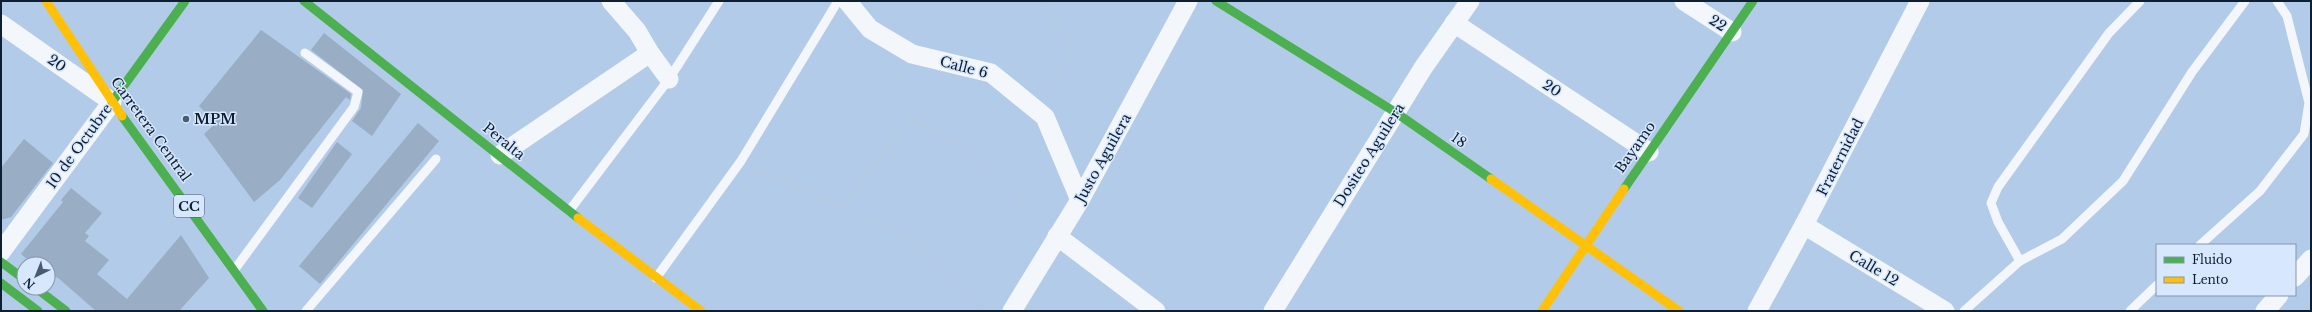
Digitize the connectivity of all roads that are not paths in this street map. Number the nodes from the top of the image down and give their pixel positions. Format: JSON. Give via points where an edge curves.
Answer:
{"nodes":[{"id":1,"x":46,"y":1,"type":"edge"},
{"id":2,"x":185,"y":1,"type":"edge"},
{"id":3,"x":304,"y":1,"type":"edge"},
{"id":4,"x":612,"y":1,"type":"edge"},
{"id":5,"x":719,"y":1,"type":"edge"},
{"id":6,"x":838,"y":1,"type":"edge"},
{"id":7,"x":847,"y":1,"type":"edge"},
{"id":8,"x":1188,"y":1,"type":"edge"},
{"id":9,"x":1216,"y":1,"type":"edge"},
{"id":10,"x":1470,"y":1,"type":"edge"},
{"id":11,"x":1684,"y":1,"type":"edge"},
{"id":12,"x":1753,"y":1,"type":"edge"},
{"id":13,"x":1920,"y":1,"type":"edge"},
{"id":14,"x":2140,"y":1,"type":"edge"},
{"id":15,"x":2245,"y":1,"type":"edge"},
{"id":16,"x":2278,"y":1,"type":"edge"},
{"id":17,"x":1454,"y":23,"type":"junction"},
{"id":18,"x":1,"y":24,"type":"edge"},
{"id":19,"x":1732,"y":32,"type":"junction"},
{"id":20,"x":305,"y":53,"type":"dead end"},
{"id":21,"x":650,"y":53,"type":"junction"},
{"id":22,"x":669,"y":79,"type":"junction"},
{"id":23,"x":112,"y":102,"type":"junction"},
{"id":24,"x":1395,"y":112,"type":"junction"},
{"id":25,"x":1649,"y":152,"type":"junction"},
{"id":26,"x":500,"y":155,"type":"junction"},
{"id":27,"x":436,"y":159,"type":"dead end"},
{"id":28,"x":1080,"y":200,"type":"junction"},
{"id":29,"x":568,"y":211,"type":"junction"},
{"id":30,"x":1804,"y":225,"type":"junction"},
{"id":31,"x":1057,"y":236,"type":"junction"},
{"id":32,"x":2201,"y":244,"type":"edge"},
{"id":33,"x":1585,"y":245,"type":"junction"},
{"id":34,"x":1,"y":252,"type":"edge"},
{"id":35,"x":2311,"y":259,"type":"edge"},
{"id":36,"x":2020,"y":260,"type":"junction"},
{"id":37,"x":1,"y":262,"type":"edge"},
{"id":38,"x":235,"y":269,"type":"junction"},
{"id":39,"x":16,"y":273,"type":"edge"},
{"id":40,"x":2296,"y":276,"type":"edge"},
{"id":41,"x":656,"y":278,"type":"junction"},
{"id":42,"x":1,"y":283,"type":"edge"},
{"id":43,"x":2156,"y":286,"type":"edge"},
{"id":44,"x":46,"y":296,"type":"edge"},
{"id":45,"x":2278,"y":296,"type":"edge"},
{"id":46,"x":690,"y":308,"type":"edge"},
{"id":47,"x":1934,"y":308,"type":"edge"},
{"id":48,"x":261,"y":310,"type":"edge"},
{"id":49,"x":38,"y":311,"type":"edge"},
{"id":50,"x":66,"y":311,"type":"edge"},
{"id":51,"x":306,"y":311,"type":"edge"},
{"id":52,"x":1012,"y":311,"type":"edge"},
{"id":53,"x":1156,"y":311,"type":"edge"},
{"id":54,"x":1273,"y":311,"type":"edge"},
{"id":55,"x":1542,"y":311,"type":"edge"},
{"id":56,"x":1679,"y":311,"type":"edge"},
{"id":57,"x":1756,"y":311,"type":"edge"},
{"id":58,"x":1964,"y":311,"type":"edge"},
{"id":59,"x":2130,"y":311,"type":"edge"},
{"id":60,"x":2265,"y":311,"type":"edge"}],
"edges":[{"from":1,"to":23,"type":"street","name":"Carretera Central","number":"CC"},
{"from":2,"to":23,"type":"street","name":"10 de Octubre"},
{"from":3,"to":26,"type":"street","name":"Peralta"},
{"from":4,"to":21,"type":"street","via":[[637,31]]},
{"from":5,"to":22,"type":"lane"},
{"from":6,"to":41,"type":"lane","via":[[741,161]]},
{"from":7,"to":28,"type":"street","name":"Calle 6","via":[[870,29],[912,54],[991,73],[1045,117]]},
{"from":8,"to":28,"type":"street","name":"Justo Aguilera"},
{"from":9,"to":24,"type":"street","name":"18"},
{"from":10,"to":17,"type":"street","name":"Dositeo Aguilera"},
{"from":11,"to":19,"type":"street","name":"22"},
{"from":12,"to":19,"type":"street","name":"Bayamo"},
{"from":13,"to":30,"type":"street","name":"Fraternidad"},
{"from":14,"to":36,"type":"lane","via":[[2109,33],[1998,187],[1991,203],[1998,222]]},
{"from":15,"to":36,"type":"lane","via":[[2192,72],[2123,180],[2062,239]]},
{"from":16,"to":32,"type":"lane","via":[[2287,16],[2309,102],[2304,134],[2260,191]]},
{"from":17,"to":24,"type":"street","name":"Dositeo Aguilera"},
{"from":17,"to":25,"type":"street","name":"20"},
{"from":18,"to":23,"type":"street","name":"20"},
{"from":19,"to":25,"type":"street","name":"Bayamo"},
{"from":20,"to":38,"type":"lane","via":[[358,92],[354,107]]},
{"from":21,"to":22,"type":"street"},
{"from":21,"to":26,"type":"street"},
{"from":22,"to":29,"type":"lane"},
{"from":23,"to":34,"type":"street","name":"10 de Octubre"},
{"from":23,"to":38,"type":"street","name":"Carretera Central","number":"CC"},
{"from":24,"to":33,"type":"street","name":"18"},
{"from":24,"to":54,"type":"street","name":"Dositeo Aguilera"},
{"from":25,"to":33,"type":"street","name":"Bayamo"},
{"from":26,"to":29,"type":"street","name":"Peralta"},
{"from":27,"to":51,"type":"lane"},
{"from":28,"to":31,"type":"street","name":"Justo Aguilera"},
{"from":29,"to":41,"type":"street","name":"Peralta"},
{"from":30,"to":47,"type":"street","name":"Calle 12"},
{"from":30,"to":57,"type":"street","name":"Fraternidad"},
{"from":31,"to":52,"type":"street","name":"Justo Aguilera"},
{"from":31,"to":53,"type":"street"},
{"from":33,"to":55,"type":"street","name":"Bayamo"},
{"from":33,"to":56,"type":"street","name":"18"},
{"from":35,"to":40,"type":"street"},
{"from":36,"to":58,"type":"lane"},
{"from":37,"to":39,"type":"street"},
{"from":38,"to":48,"type":"street","name":"Carretera Central","number":"CC"},
{"from":41,"to":46,"type":"street","name":"Peralta"},
{"from":42,"to":49,"type":"street"},
{"from":43,"to":59,"type":"lane"},
{"from":44,"to":50,"type":"street"},
{"from":45,"to":60,"type":"street"}]}
